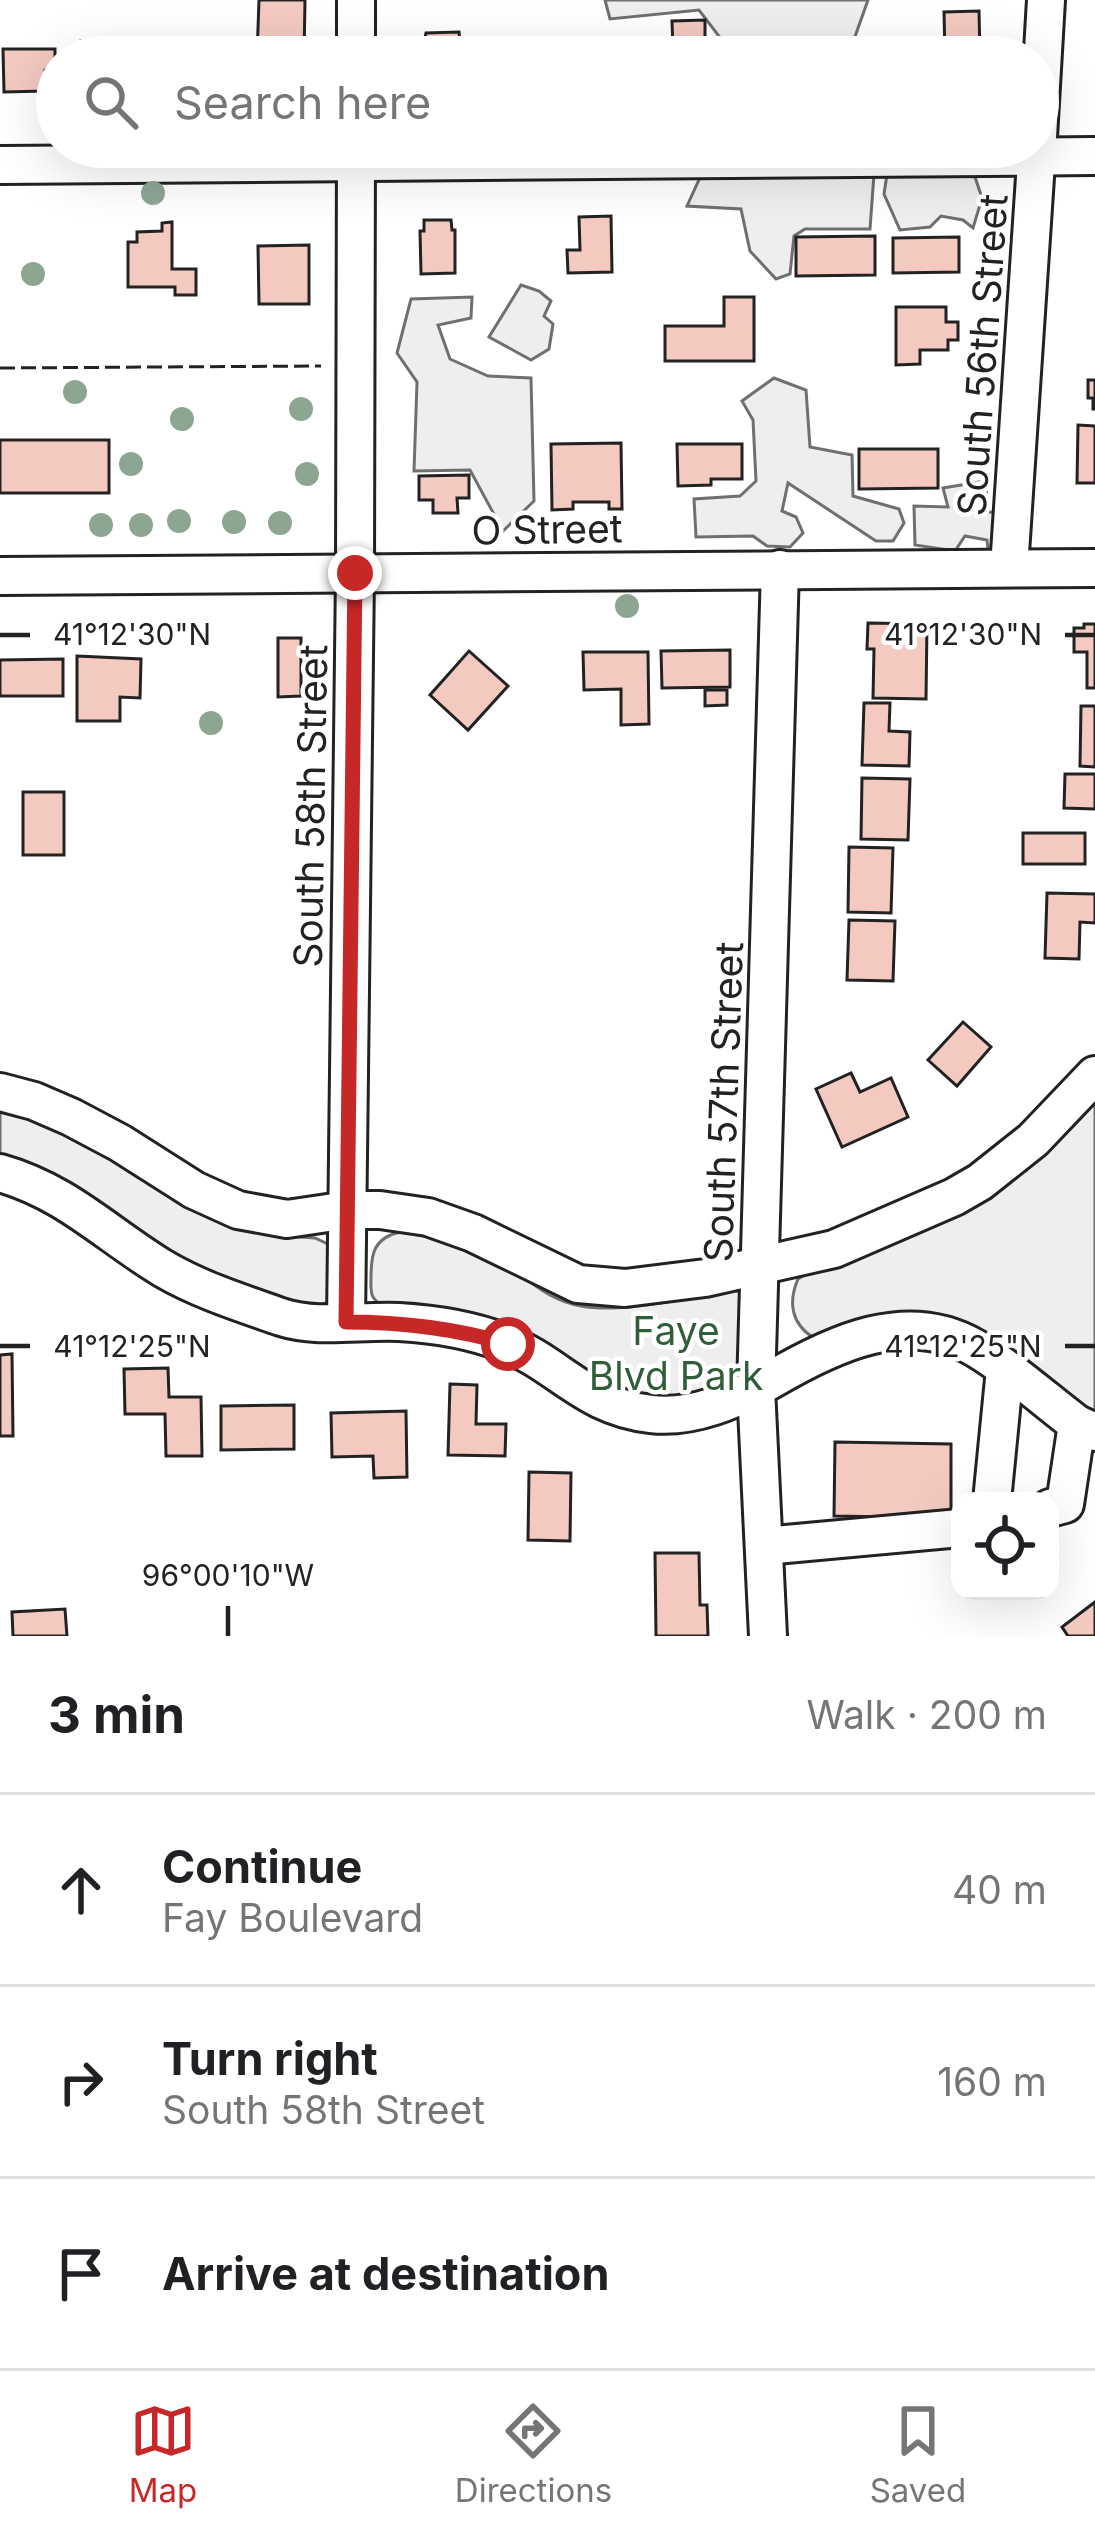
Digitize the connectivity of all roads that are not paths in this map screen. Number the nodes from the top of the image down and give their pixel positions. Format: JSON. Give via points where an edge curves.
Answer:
{"nodes":[{"id":1,"x":356,"y":0,"type":"edge"},
{"id":2,"x":1046,"y":0,"type":"edge"},
{"id":3,"x":356,"y":36,"type":"edge"},
{"id":4,"x":1044,"y":36,"type":"edge"},
{"id":5,"x":1059,"y":150,"type":"edge"},
{"id":6,"x":1095,"y":156,"type":"edge"},
{"id":7,"x":36,"y":164,"type":"edge"},
{"id":8,"x":0,"y":165,"type":"edge"},
{"id":9,"x":356,"y":168,"type":"edge"},
{"id":10,"x":1036,"y":168,"type":"edge"},
{"id":11,"x":1010,"y":568,"type":"junction"},
{"id":12,"x":1095,"y":568,"type":"edge"},
{"id":13,"x":780,"y":569,"type":"junction"},
{"id":14,"x":355,"y":573,"type":"junction"},
{"id":15,"x":0,"y":575,"type":"edge"},
{"id":16,"x":1095,"y":1075,"type":"edge"},
{"id":17,"x":0,"y":1092,"type":"edge"},
{"id":18,"x":0,"y":1173,"type":"edge"},
{"id":19,"x":347,"y":1210,"type":"junction"},
{"id":20,"x":760,"y":1264,"type":"junction"},
{"id":21,"x":346,"y":1322,"type":"junction"},
{"id":22,"x":1005,"y":1369,"type":"junction"},
{"id":23,"x":756,"y":1388,"type":"junction"},
{"id":24,"x":1086,"y":1428,"type":"edge"},
{"id":25,"x":993,"y":1492,"type":"edge"},
{"id":26,"x":1059,"y":1506,"type":"edge"},
{"id":27,"x":951,"y":1529,"type":"edge"},
{"id":28,"x":764,"y":1546,"type":"junction"},
{"id":29,"x":768,"y":1636,"type":"edge"}],
"edges":[{"from":1,"to":3,"type":"street"},
{"from":2,"to":4,"type":"street","name":"South 56th Street"},
{"from":5,"to":6,"type":"street"},
{"from":7,"to":8,"type":"street"},
{"from":9,"to":14,"type":"street","name":"South 58th Street"},
{"from":10,"to":11,"type":"street","name":"South 56th Street"},
{"from":11,"to":12,"type":"street","name":"O Street"},
{"from":11,"to":13,"type":"street","name":"O Street"},
{"from":13,"to":14,"type":"street","name":"O Street"},
{"from":13,"to":20,"type":"street","name":"South 57th Street"},
{"from":14,"to":15,"type":"street","name":"O Street"},
{"from":14,"to":19,"type":"street","name":"South 58th Street"},
{"from":16,"to":20,"type":"street","via":[[1010,1161],[967,1190],[834,1249]]},
{"from":17,"to":19,"type":"street","via":[[71,1117],[238,1210],[287,1219]]},
{"from":18,"to":21,"type":"street","via":[[40,1185],[166,1270],[228,1299],[290,1320]]},
{"from":19,"to":20,"type":"street","via":[[428,1217],[578,1284],[625,1288]]},
{"from":19,"to":21,"type":"street","name":"South 58th Street"},
{"from":20,"to":23,"type":"street","name":"South 57th Street"},
{"from":21,"to":23,"type":"street","via":[[488,1338],[588,1396],[653,1414],[693,1412]]},
{"from":22,"to":23,"type":"street","via":[[944,1334],[886,1331]]},
{"from":22,"to":24,"type":"street"},
{"from":22,"to":25,"type":"street"},
{"from":23,"to":28,"type":"street","name":"South 57th Street"},
{"from":24,"to":26,"type":"street"},
{"from":27,"to":28,"type":"street"},
{"from":28,"to":29,"type":"street","name":"South 57th Street"}]}
